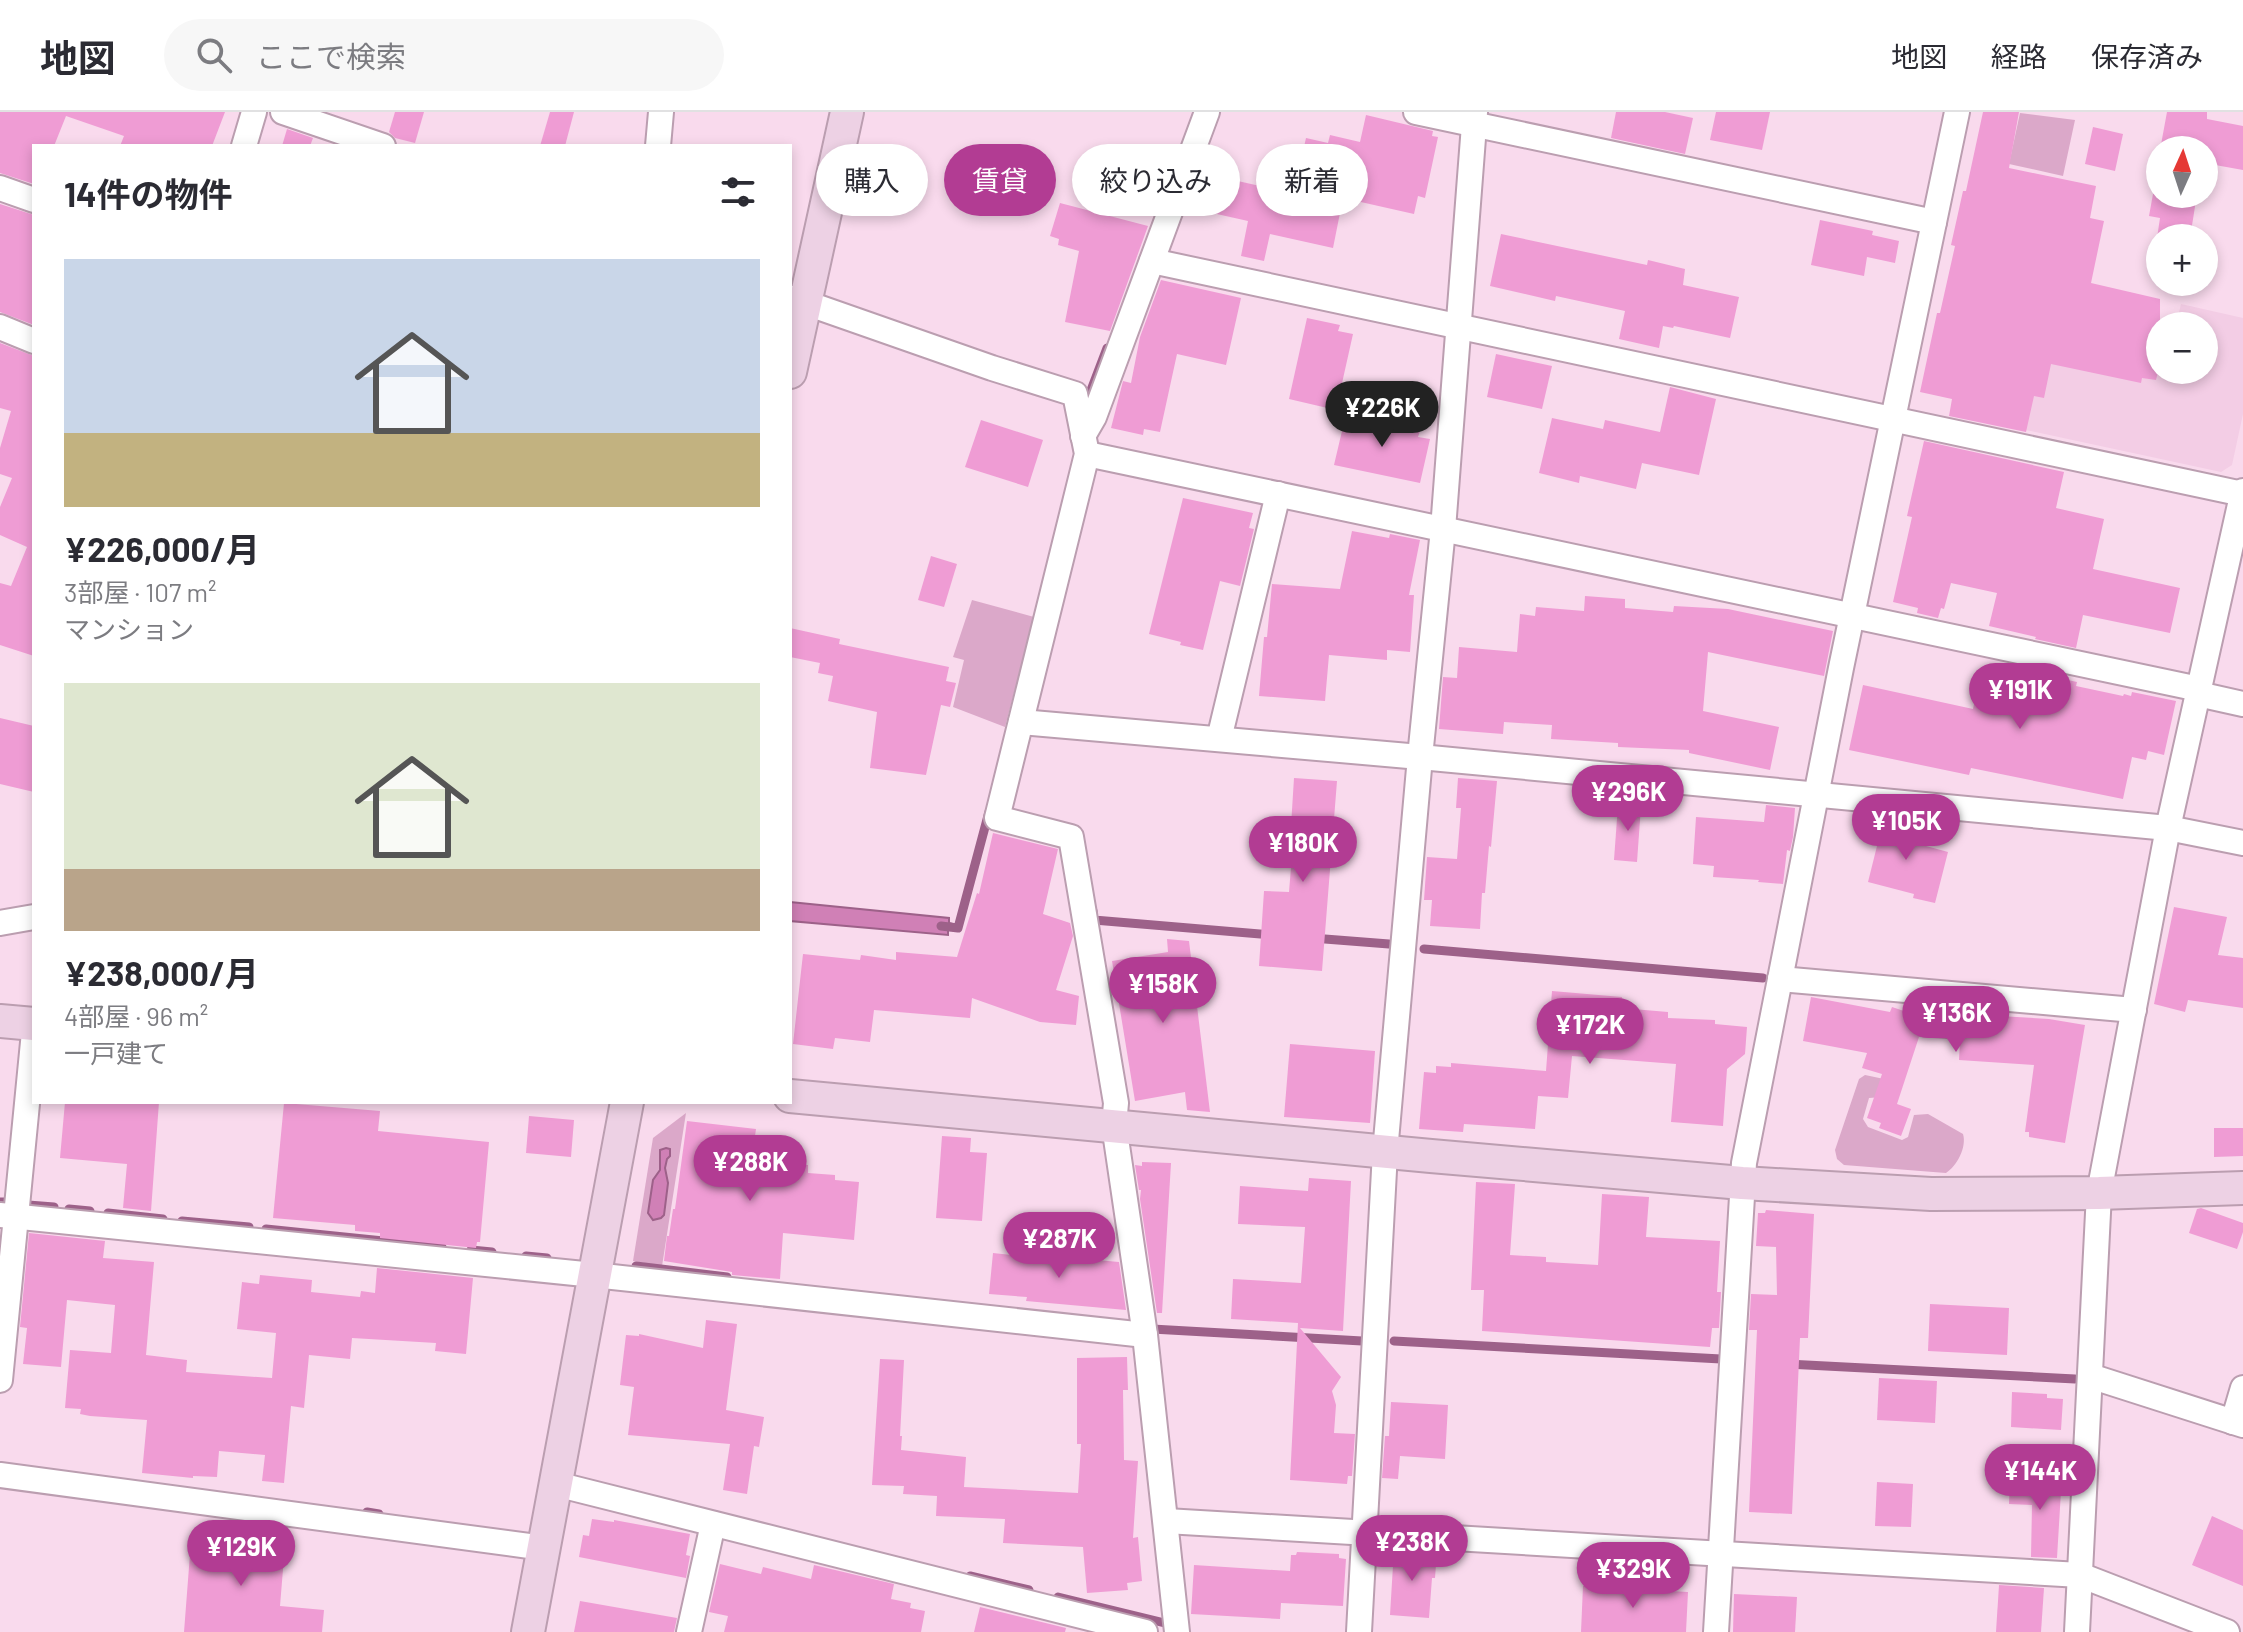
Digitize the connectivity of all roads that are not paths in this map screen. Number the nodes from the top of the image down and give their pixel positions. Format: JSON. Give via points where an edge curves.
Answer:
{"nodes":[{"id":1,"x":283,"y":112,"type":"edge"},
{"id":2,"x":661,"y":112,"type":"edge"},
{"id":3,"x":847,"y":112,"type":"edge"},
{"id":4,"x":1207,"y":112,"type":"edge"},
{"id":5,"x":1416,"y":112,"type":"edge"},
{"id":6,"x":1957,"y":112,"type":"edge"},
{"id":7,"x":252,"y":113,"type":"edge"},
{"id":8,"x":1474,"y":118,"type":"edge"},
{"id":9,"x":244,"y":144,"type":"edge"},
{"id":10,"x":377,"y":144,"type":"edge"},
{"id":11,"x":658,"y":144,"type":"edge"},
{"id":12,"x":0,"y":188,"type":"edge"},
{"id":13,"x":32,"y":199,"type":"edge"},
{"id":14,"x":1934,"y":222,"type":"junction"},
{"id":15,"x":1152,"y":261,"type":"junction"},
{"id":16,"x":798,"y":300,"type":"edge"},
{"id":17,"x":0,"y":327,"type":"edge"},
{"id":18,"x":1458,"y":327,"type":"junction"},
{"id":19,"x":32,"y":340,"type":"edge"},
{"id":20,"x":792,"y":354,"type":"edge"},
{"id":21,"x":1893,"y":420,"type":"junction"},
{"id":22,"x":1085,"y":445,"type":"junction"},
{"id":23,"x":2243,"y":493,"type":"edge"},
{"id":24,"x":1278,"y":494,"type":"junction"},
{"id":25,"x":1443,"y":529,"type":"junction"},
{"id":26,"x":1852,"y":615,"type":"junction"},
{"id":27,"x":2198,"y":691,"type":"junction"},
{"id":28,"x":2243,"y":704,"type":"edge"},
{"id":29,"x":1021,"y":722,"type":"junction"},
{"id":30,"x":1219,"y":739,"type":"junction"},
{"id":31,"x":1420,"y":757,"type":"junction"},
{"id":32,"x":1817,"y":794,"type":"junction"},
{"id":33,"x":2168,"y":828,"type":"junction"},
{"id":34,"x":2243,"y":843,"type":"edge"},
{"id":35,"x":32,"y":917,"type":"edge"},
{"id":36,"x":0,"y":923,"type":"edge"},
{"id":37,"x":1780,"y":979,"type":"junction"},
{"id":38,"x":2134,"y":1010,"type":"junction"},
{"id":39,"x":0,"y":1021,"type":"edge"},
{"id":40,"x":32,"y":1024,"type":"edge"},
{"id":41,"x":32,"y":1046,"type":"edge"},
{"id":42,"x":792,"y":1096,"type":"edge"},
{"id":43,"x":627,"y":1104,"type":"edge"},
{"id":44,"x":1114,"y":1125,"type":"junction"},
{"id":45,"x":1385,"y":1152,"type":"junction"},
{"id":46,"x":1742,"y":1183,"type":"junction"},
{"id":47,"x":2243,"y":1188,"type":"edge"},
{"id":48,"x":2099,"y":1193,"type":"junction"},
{"id":49,"x":8,"y":1216,"type":"edge"},
{"id":50,"x":594,"y":1275,"type":"junction"},
{"id":51,"x":1145,"y":1335,"type":"junction"},
{"id":52,"x":2090,"y":1376,"type":"junction"},
{"id":53,"x":0,"y":1380,"type":"edge"},
{"id":54,"x":2243,"y":1388,"type":"edge"},
{"id":55,"x":2238,"y":1424,"type":"edge"},
{"id":56,"x":0,"y":1475,"type":"edge"},
{"id":57,"x":556,"y":1484,"type":"junction"},
{"id":58,"x":1166,"y":1521,"type":"junction"},
{"id":59,"x":713,"y":1524,"type":"junction"},
{"id":60,"x":1365,"y":1533,"type":"junction"},
{"id":61,"x":544,"y":1548,"type":"junction"},
{"id":62,"x":1720,"y":1554,"type":"junction"},
{"id":63,"x":2080,"y":1575,"type":"junction"},
{"id":64,"x":1114,"y":1628,"type":"edge"},
{"id":65,"x":528,"y":1632,"type":"edge"},
{"id":66,"x":689,"y":1632,"type":"edge"},
{"id":67,"x":1145,"y":1632,"type":"edge"},
{"id":68,"x":1177,"y":1632,"type":"edge"},
{"id":69,"x":1359,"y":1632,"type":"edge"},
{"id":70,"x":1716,"y":1632,"type":"edge"},
{"id":71,"x":2077,"y":1632,"type":"edge"},
{"id":72,"x":2227,"y":1632,"type":"edge"}],
"edges":[{"from":1,"to":10,"type":"street"},
{"from":2,"to":11,"type":"street"},
{"from":3,"to":16,"type":"street"},
{"from":4,"to":15,"type":"street"},
{"from":5,"to":8,"type":"street"},
{"from":6,"to":14,"type":"street"},
{"from":7,"to":9,"type":"street"},
{"from":8,"to":14,"type":"street"},
{"from":8,"to":18,"type":"street"},
{"from":12,"to":13,"type":"street"},
{"from":14,"to":21,"type":"street"},
{"from":15,"to":18,"type":"street"},
{"from":15,"to":22,"type":"street"},
{"from":16,"to":20,"type":"street"},
{"from":16,"to":22,"type":"street","via":[[1075,394]]},
{"from":17,"to":19,"type":"street"},
{"from":18,"to":21,"type":"street"},
{"from":18,"to":25,"type":"street"},
{"from":21,"to":23,"type":"street"},
{"from":21,"to":26,"type":"street"},
{"from":22,"to":24,"type":"street"},
{"from":22,"to":29,"type":"street"},
{"from":23,"to":27,"type":"street"},
{"from":24,"to":25,"type":"street"},
{"from":24,"to":30,"type":"street"},
{"from":25,"to":26,"type":"street"},
{"from":25,"to":31,"type":"street"},
{"from":26,"to":27,"type":"street"},
{"from":26,"to":32,"type":"street"},
{"from":27,"to":28,"type":"street"},
{"from":27,"to":33,"type":"street"},
{"from":29,"to":30,"type":"street"},
{"from":29,"to":44,"type":"street","via":[[997,818],[1071,837],[1116,1103]]},
{"from":30,"to":31,"type":"street"},
{"from":31,"to":32,"type":"street"},
{"from":31,"to":45,"type":"street"},
{"from":32,"to":33,"type":"street"},
{"from":32,"to":37,"type":"street"},
{"from":33,"to":34,"type":"street"},
{"from":33,"to":38,"type":"street"},
{"from":35,"to":36,"type":"street"},
{"from":37,"to":38,"type":"street"},
{"from":37,"to":46,"type":"street"},
{"from":38,"to":48,"type":"street"},
{"from":39,"to":40,"type":"street"},
{"from":41,"to":49,"type":"street"},
{"from":42,"to":44,"type":"street"},
{"from":43,"to":50,"type":"street"},
{"from":44,"to":45,"type":"street"},
{"from":44,"to":51,"type":"street"},
{"from":45,"to":46,"type":"street"},
{"from":45,"to":60,"type":"street"},
{"from":46,"to":48,"type":"street","via":[[1931,1194]]},
{"from":46,"to":62,"type":"street"},
{"from":47,"to":48,"type":"street"},
{"from":48,"to":52,"type":"street"},
{"from":49,"to":50,"type":"street"},
{"from":49,"to":53,"type":"street"},
{"from":50,"to":51,"type":"street"},
{"from":50,"to":57,"type":"street"},
{"from":51,"to":58,"type":"street"},
{"from":52,"to":55,"type":"street"},
{"from":52,"to":63,"type":"street"},
{"from":54,"to":55,"type":"street"},
{"from":56,"to":61,"type":"street"},
{"from":57,"to":59,"type":"street"},
{"from":57,"to":61,"type":"street"},
{"from":58,"to":60,"type":"street"},
{"from":58,"to":68,"type":"street"},
{"from":59,"to":64,"type":"street"},
{"from":59,"to":66,"type":"street"},
{"from":60,"to":62,"type":"street"},
{"from":60,"to":69,"type":"street"},
{"from":61,"to":65,"type":"street"},
{"from":62,"to":63,"type":"street"},
{"from":62,"to":70,"type":"street"},
{"from":63,"to":71,"type":"street"},
{"from":63,"to":72,"type":"street"},
{"from":64,"to":67,"type":"street"}]}
